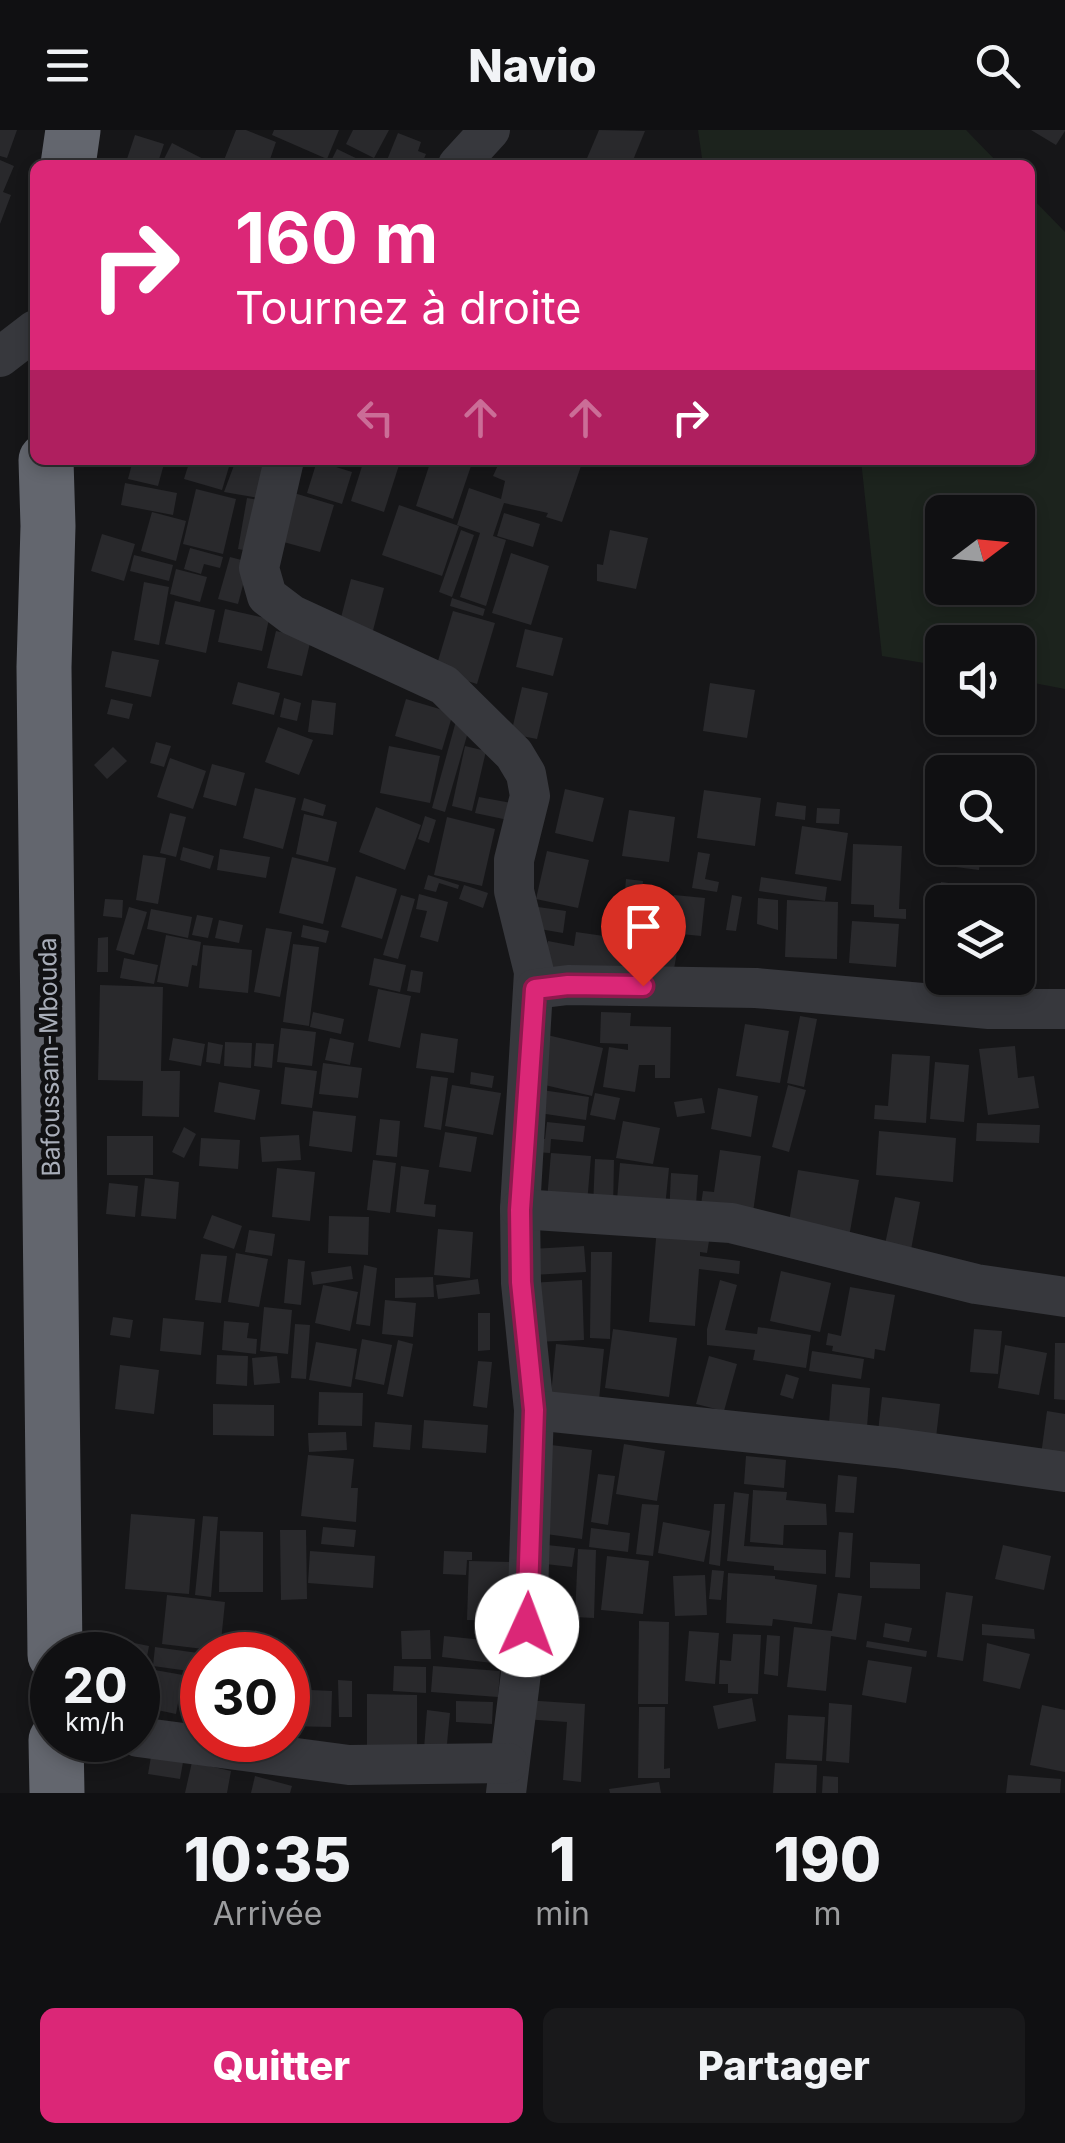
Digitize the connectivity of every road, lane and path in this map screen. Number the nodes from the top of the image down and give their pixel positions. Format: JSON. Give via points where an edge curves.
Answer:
{"nodes":[{"id":1,"x":73,"y":130,"type":"edge"},
{"id":2,"x":490,"y":130,"type":"edge"},
{"id":3,"x":69,"y":160,"type":"edge"},
{"id":4,"x":463,"y":160,"type":"edge"},
{"id":5,"x":30,"y":334,"type":"edge"},
{"id":6,"x":0,"y":357,"type":"edge"},
{"id":7,"x":46,"y":465,"type":"edge"},
{"id":8,"x":283,"y":465,"type":"edge"},
{"id":9,"x":535,"y":989,"type":"junction"},
{"id":10,"x":1065,"y":1009,"type":"edge"},
{"id":11,"x":520,"y":1210,"type":"junction"},
{"id":12,"x":1065,"y":1297,"type":"edge"},
{"id":13,"x":534,"y":1410,"type":"junction"},
{"id":14,"x":1065,"y":1472,"type":"edge"},
{"id":15,"x":55,"y":1632,"type":"edge"},
{"id":16,"x":160,"y":1741,"type":"edge"},
{"id":17,"x":56,"y":1762,"type":"edge"},
{"id":18,"x":507,"y":1778,"type":"edge"},
{"id":19,"x":56,"y":1793,"type":"edge"}],
"edges":[{"from":1,"to":3,"type":"highway"},
{"from":2,"to":4,"type":"street"},
{"from":5,"to":6,"type":"street"},
{"from":7,"to":15,"type":"highway","name":"Bafoussam-Mbouda"},
{"from":8,"to":9,"type":"street","via":[[258,568],[267,596],[444,685],[526,774],[530,796],[514,860],[514,891]]},
{"from":9,"to":10,"type":"street","via":[[756,988]]},
{"from":9,"to":11,"type":"street"},
{"from":11,"to":12,"type":"street","via":[[731,1223],[976,1284]]},
{"from":11,"to":13,"type":"street"},
{"from":13,"to":14,"type":"street"},
{"from":13,"to":18,"type":"street","via":[[527,1625]]},
{"from":16,"to":18,"type":"street"},
{"from":17,"to":19,"type":"highway"}]}
